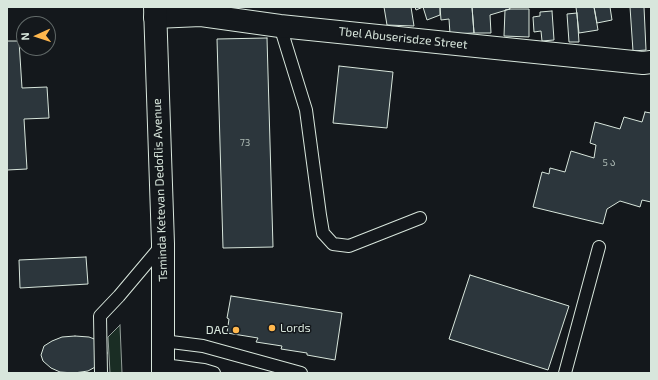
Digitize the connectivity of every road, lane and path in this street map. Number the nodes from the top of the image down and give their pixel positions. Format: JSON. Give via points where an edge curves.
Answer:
{"nodes":[{"id":1,"x":155,"y":12,"type":"edge"},
{"id":2,"x":280,"y":26,"type":"junction"},
{"id":3,"x":651,"y":62,"type":"edge"},
{"id":4,"x":420,"y":218,"type":"dead end"},
{"id":5,"x":163,"y":244,"type":"junction"},
{"id":6,"x":599,"y":247,"type":"dead end"},
{"id":7,"x":163,"y":341,"type":"junction"},
{"id":8,"x":163,"y":369,"type":"edge"},
{"id":9,"x":101,"y":373,"type":"edge"},
{"id":10,"x":214,"y":373,"type":"edge"},
{"id":11,"x":302,"y":373,"type":"edge"},
{"id":12,"x":565,"y":373,"type":"edge"}],
"edges":[{"from":1,"to":2,"type":"street","name":"Tbel Abuserisdze Street","via":[[200,15]]},
{"from":1,"to":5,"type":"street","name":"Tsminda Ketevan Dedoflis Avenue"},
{"from":2,"to":3,"type":"street","name":"Tbel Abuserisdze Street"},
{"from":2,"to":4,"type":"lane","via":[[306,110],[324,234],[333,244],[349,246]]},
{"from":5,"to":7,"type":"street","name":"Tsminda Ketevan Dedoflis Avenue"},
{"from":5,"to":9,"type":"lane","via":[[100,316]]},
{"from":6,"to":12,"type":"lane"},
{"from":7,"to":8,"type":"street","name":"Tsminda Ketevan Dedoflis Avenue"},
{"from":7,"to":11,"type":"lane","via":[[203,346]]},
{"from":8,"to":10,"type":"lane","via":[[204,370]]}]}
